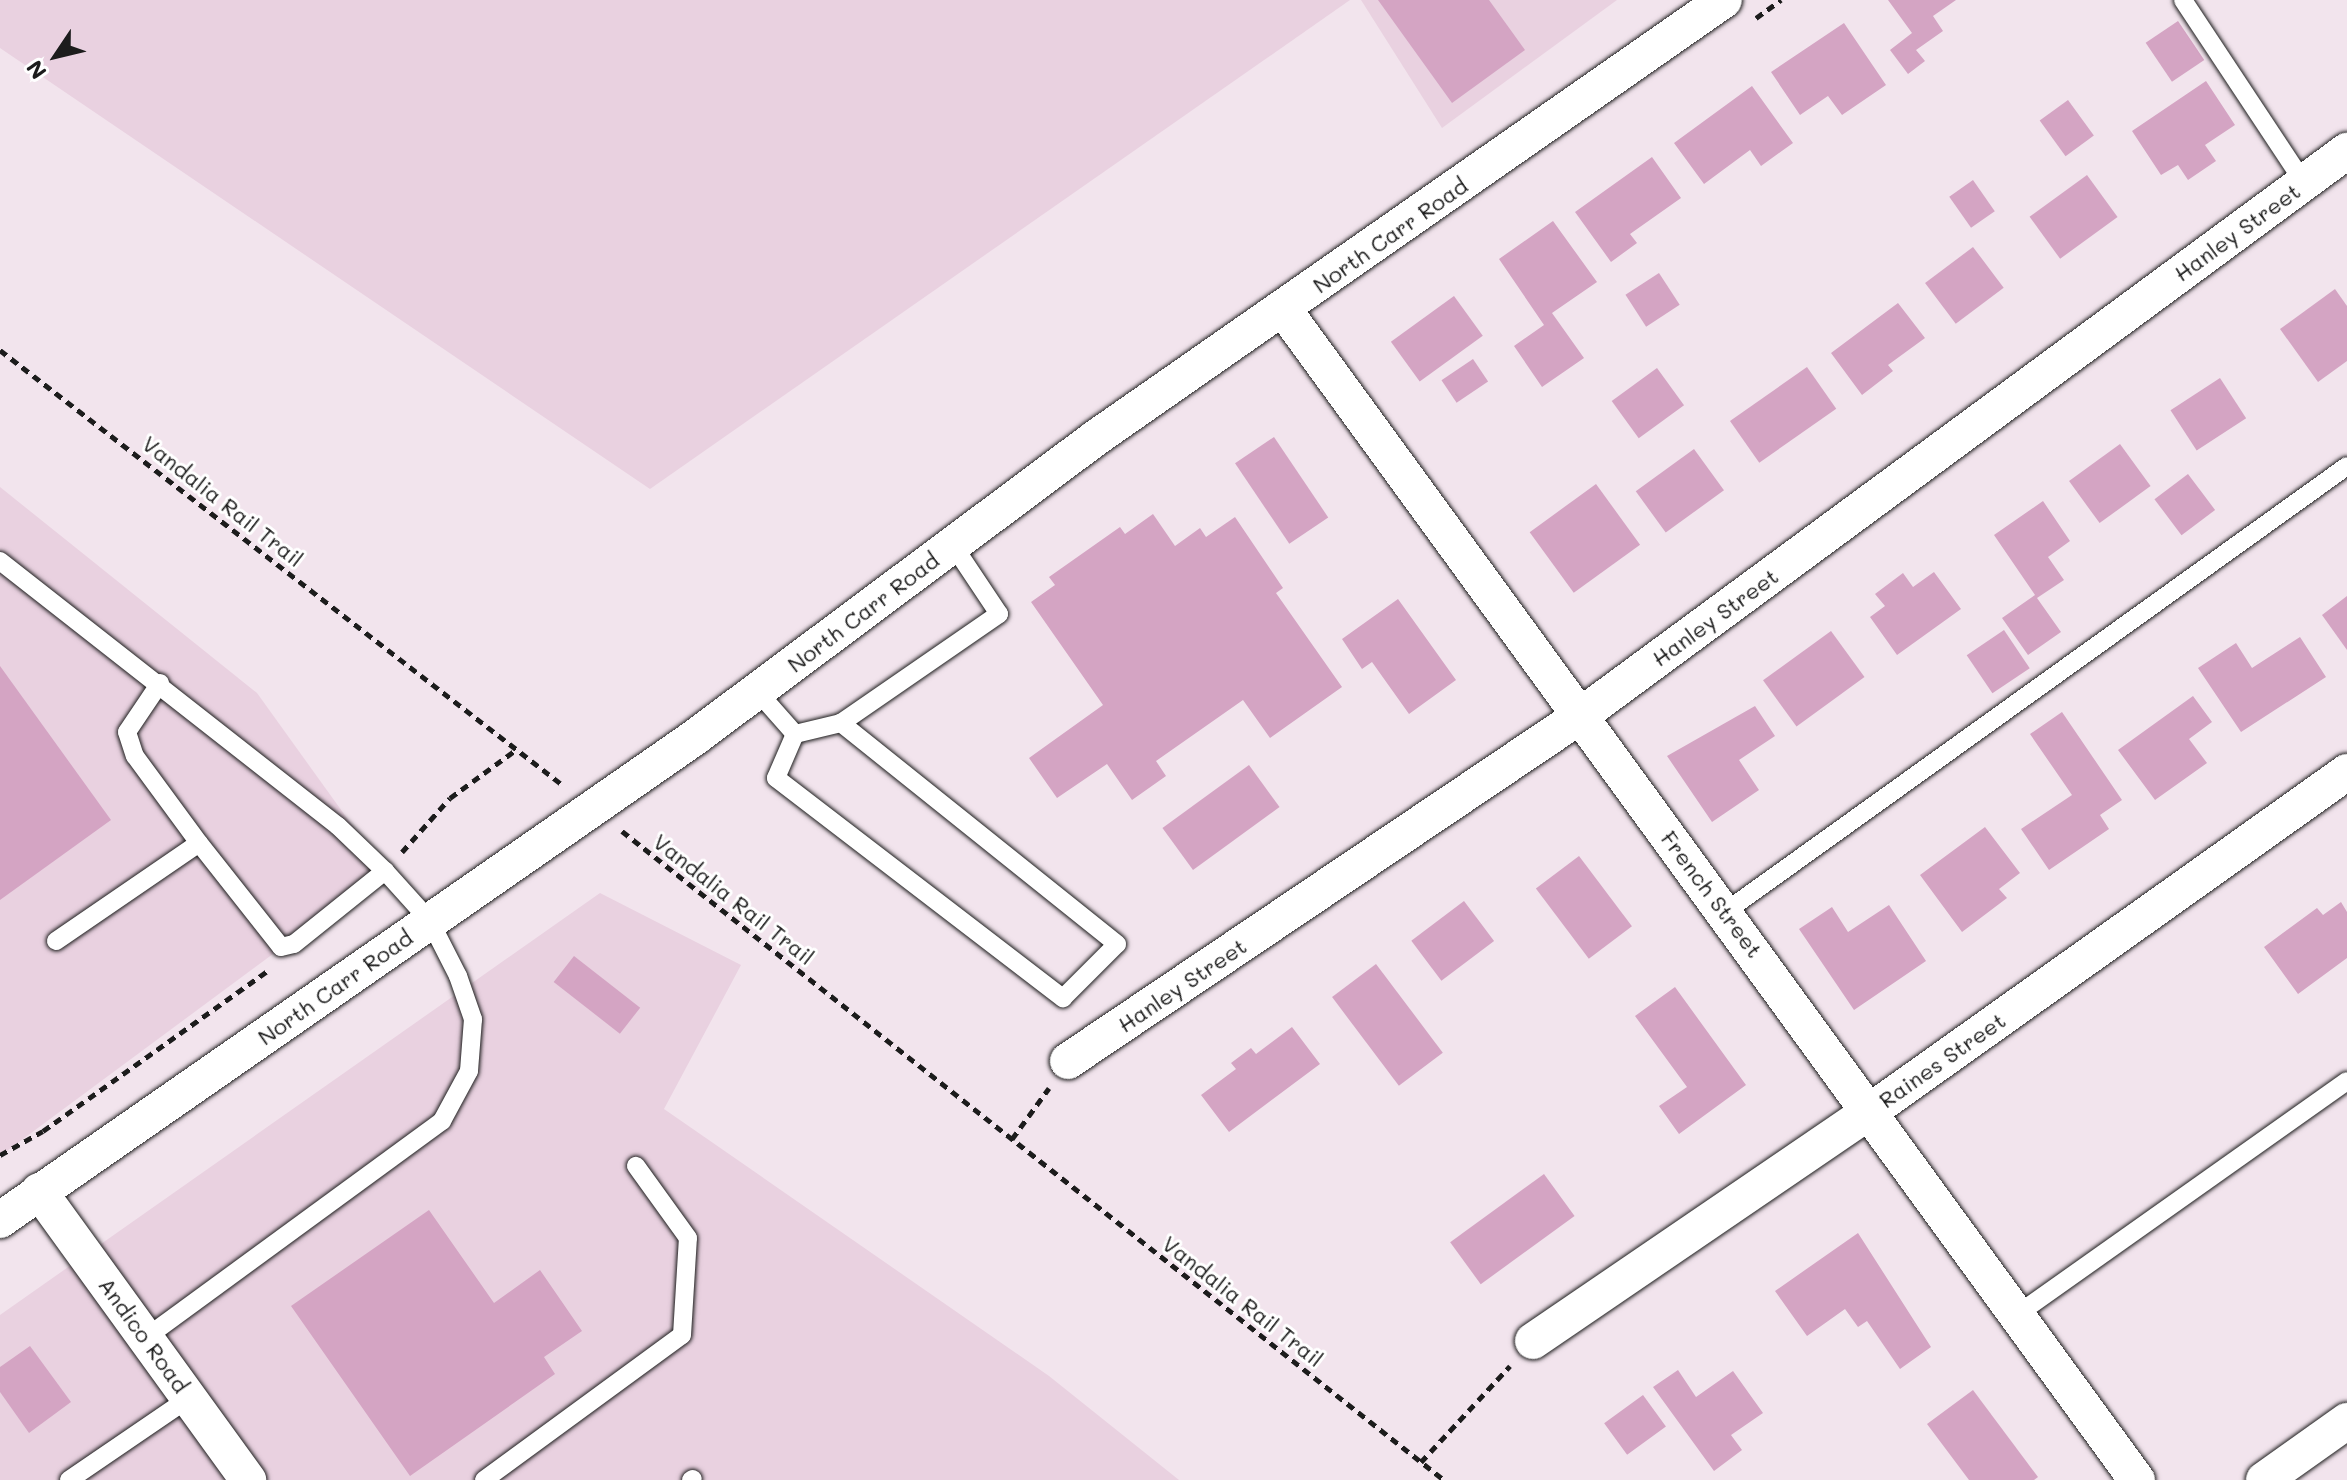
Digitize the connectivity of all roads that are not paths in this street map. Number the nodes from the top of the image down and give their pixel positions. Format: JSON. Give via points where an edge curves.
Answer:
{"nodes":[{"id":1,"x":1724,"y":0,"type":"edge"},
{"id":2,"x":2183,"y":0,"type":"edge"},
{"id":3,"x":2347,"y":151,"type":"edge"},
{"id":4,"x":2304,"y":183,"type":"junction"},
{"id":5,"x":1284,"y":310,"type":"junction"},
{"id":6,"x":2347,"y":466,"type":"edge"},
{"id":7,"x":953,"y":545,"type":"junction"},
{"id":8,"x":0,"y":561,"type":"edge"},
{"id":9,"x":160,"y":683,"type":"junction"},
{"id":10,"x":757,"y":691,"type":"junction"},
{"id":11,"x":1580,"y":716,"type":"junction"},
{"id":12,"x":841,"y":723,"type":"junction"},
{"id":13,"x":795,"y":734,"type":"junction"},
{"id":14,"x":2347,"y":772,"type":"edge"},
{"id":15,"x":199,"y":843,"type":"junction"},
{"id":16,"x":385,"y":871,"type":"junction"},
{"id":17,"x":1725,"y":912,"type":"junction"},
{"id":18,"x":430,"y":921,"type":"junction"},
{"id":19,"x":56,"y":941,"type":"dead end"},
{"id":20,"x":1068,"y":1061,"type":"road end"},
{"id":21,"x":2347,"y":1081,"type":"edge"},
{"id":22,"x":1872,"y":1110,"type":"junction"},
{"id":23,"x":636,"y":1166,"type":"dead end"},
{"id":24,"x":39,"y":1191,"type":"junction"},
{"id":25,"x":0,"y":1220,"type":"edge"},
{"id":26,"x":2018,"y":1314,"type":"junction"},
{"id":27,"x":146,"y":1338,"type":"junction"},
{"id":28,"x":1533,"y":1341,"type":"road end"},
{"id":29,"x":189,"y":1398,"type":"junction"},
{"id":30,"x":2347,"y":1421,"type":"edge"},
{"id":31,"x":69,"y":1480,"type":"edge"},
{"id":32,"x":248,"y":1480,"type":"edge"},
{"id":33,"x":484,"y":1480,"type":"edge"},
{"id":34,"x":2137,"y":1480,"type":"edge"},
{"id":35,"x":2264,"y":1480,"type":"edge"}],
"edges":[{"from":1,"to":5,"type":"street","name":"North Carr Road"},
{"from":2,"to":4,"type":"lane"},
{"from":3,"to":4,"type":"street","name":"Hanley Street"},
{"from":4,"to":11,"type":"street","name":"Hanley Street"},
{"from":5,"to":7,"type":"street","name":"North Carr Road","via":[[1097,437]]},
{"from":5,"to":11,"type":"street","name":"French Street"},
{"from":6,"to":17,"type":"lane"},
{"from":7,"to":10,"type":"street","name":"North Carr Road"},
{"from":7,"to":12,"type":"lane","via":[[999,614]]},
{"from":8,"to":9,"type":"lane"},
{"from":9,"to":15,"type":"lane","via":[[127,732],[135,756]]},
{"from":9,"to":16,"type":"lane","via":[[338,826]]},
{"from":10,"to":13,"type":"lane"},
{"from":10,"to":18,"type":"street","name":"North Carr Road"},
{"from":11,"to":17,"type":"street","name":"French Street"},
{"from":11,"to":20,"type":"street","name":"Hanley Street"},
{"from":12,"to":13,"type":"lane"},
{"from":12,"to":13,"type":"lane","via":[[1117,944],[1063,998],[776,778]]},
{"from":14,"to":22,"type":"street","name":"Raines Street"},
{"from":15,"to":16,"type":"lane","via":[[281,947],[294,944]]},
{"from":15,"to":19,"type":"lane"},
{"from":16,"to":18,"type":"lane"},
{"from":17,"to":22,"type":"street","name":"French Street"},
{"from":18,"to":24,"type":"street","name":"North Carr Road"},
{"from":18,"to":27,"type":"lane","via":[[473,1019],[469,1071],[442,1121]]},
{"from":21,"to":26,"type":"lane"},
{"from":22,"to":26,"type":"street","name":"French Street"},
{"from":22,"to":28,"type":"street","name":"Raines Street"},
{"from":23,"to":33,"type":"lane","via":[[688,1238],[682,1335]]},
{"from":24,"to":25,"type":"street","name":"North Carr Road"},
{"from":24,"to":27,"type":"street","name":"Andico Road"},
{"from":26,"to":34,"type":"street","name":"French Street"},
{"from":27,"to":29,"type":"street","name":"Andico Road"},
{"from":29,"to":31,"type":"lane"},
{"from":29,"to":32,"type":"street","name":"Andico Road"},
{"from":30,"to":35,"type":"street"}]}
